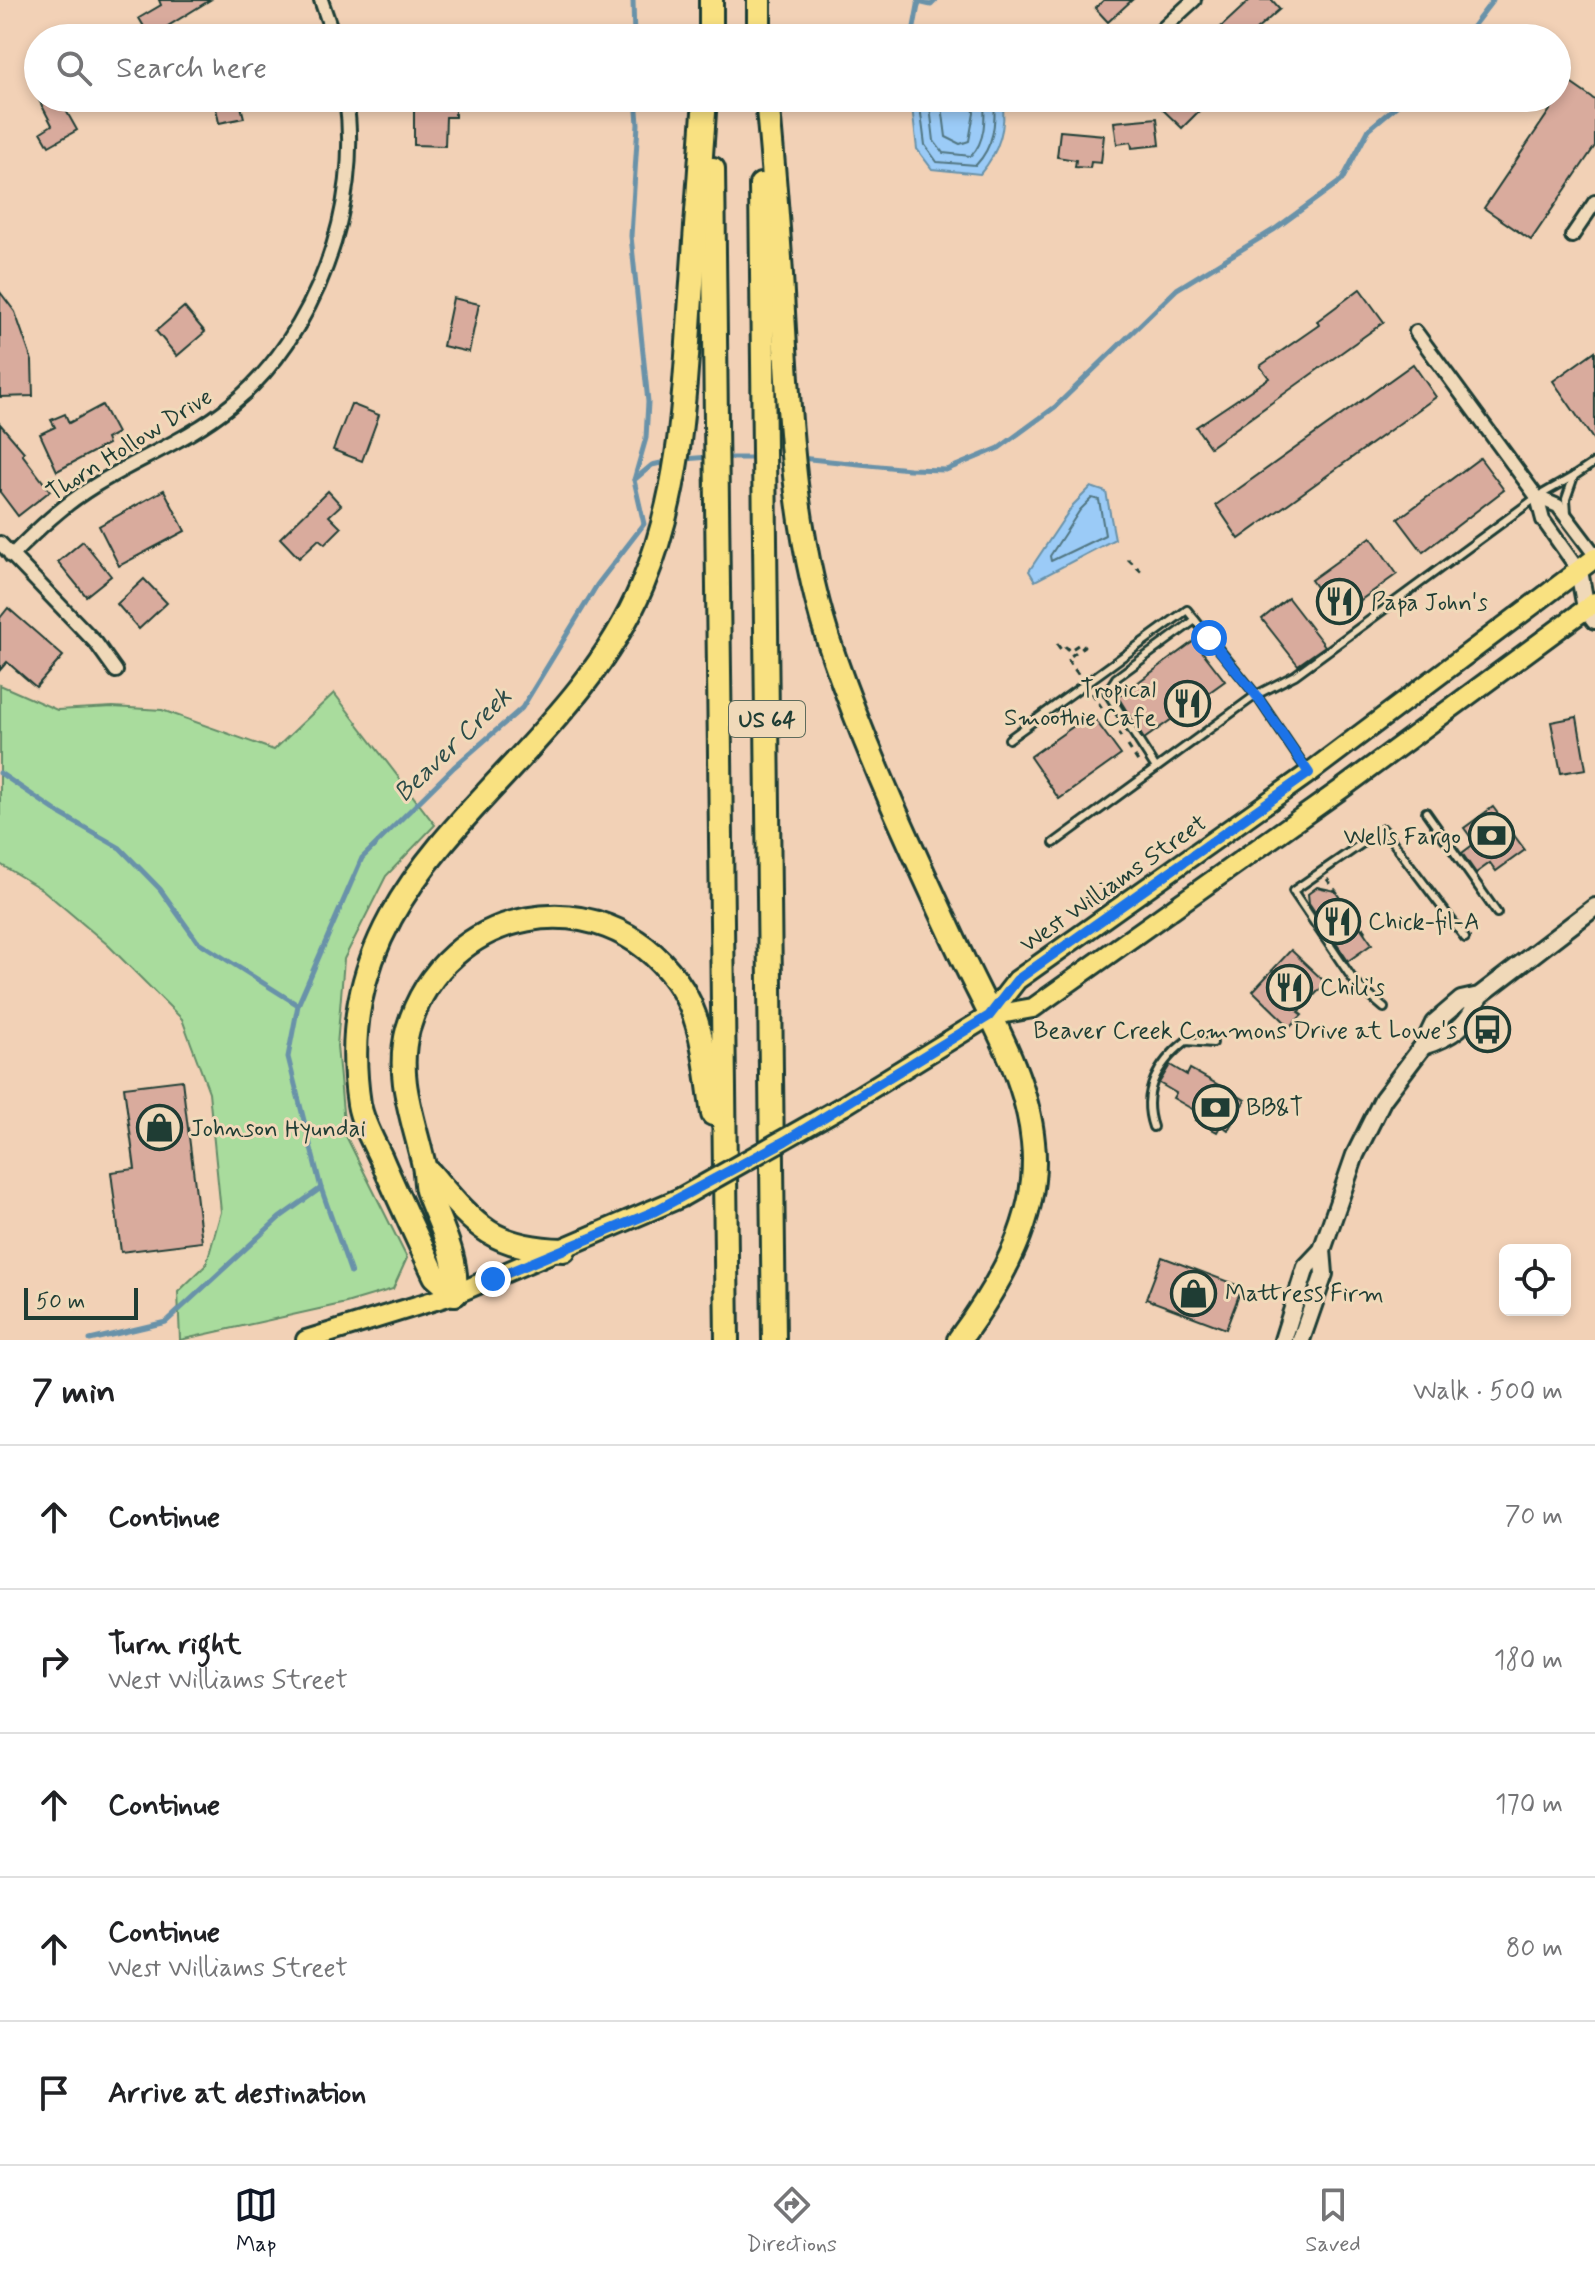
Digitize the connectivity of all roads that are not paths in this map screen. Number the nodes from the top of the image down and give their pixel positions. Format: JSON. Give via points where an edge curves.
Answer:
{"nodes":[{"id":1,"x":321,"y":0,"type":"edge"},
{"id":2,"x":1194,"y":0,"type":"edge"},
{"id":3,"x":711,"y":4,"type":"edge"},
{"id":4,"x":759,"y":4,"type":"edge"},
{"id":5,"x":329,"y":24,"type":"edge"},
{"id":6,"x":710,"y":24,"type":"edge"},
{"id":7,"x":760,"y":24,"type":"edge"},
{"id":8,"x":1168,"y":24,"type":"edge"},
{"id":9,"x":347,"y":112,"type":"edge"},
{"id":10,"x":704,"y":112,"type":"edge"},
{"id":11,"x":712,"y":112,"type":"edge"},
{"id":12,"x":760,"y":112,"type":"edge"},
{"id":13,"x":768,"y":112,"type":"edge"},
{"id":14,"x":1595,"y":202,"type":"edge"},
{"id":15,"x":1572,"y":236,"type":"dead end"},
{"id":16,"x":1416,"y":332,"type":"dead end"},
{"id":17,"x":1595,"y":462,"type":"edge"},
{"id":18,"x":1574,"y":476,"type":"junction"},
{"id":19,"x":1537,"y":497,"type":"junction"},
{"id":20,"x":1567,"y":517,"type":"junction"},
{"id":21,"x":0,"y":543,"type":"edge"},
{"id":22,"x":11,"y":556,"type":"junction"},
{"id":23,"x":1595,"y":557,"type":"edge"},
{"id":24,"x":1579,"y":571,"type":"junction"},
{"id":25,"x":1592,"y":610,"type":"edge"},
{"id":26,"x":1195,"y":620,"type":"junction"},
{"id":27,"x":116,"y":671,"type":"dead end"},
{"id":28,"x":1256,"y":695,"type":"junction"},
{"id":29,"x":1009,"y":739,"type":"dead end"},
{"id":30,"x":1156,"y":768,"type":"junction"},
{"id":31,"x":1309,"y":773,"type":"junction"},
{"id":32,"x":1426,"y":812,"type":"dead end"},
{"id":33,"x":1054,"y":843,"type":"dead end"},
{"id":34,"x":1595,"y":907,"type":"edge"},
{"id":35,"x":1497,"y":913,"type":"dead end"},
{"id":36,"x":1465,"y":938,"type":"dead end"},
{"id":37,"x":1384,"y":1008,"type":"dead end"},
{"id":38,"x":989,"y":1016,"type":"junction"},
{"id":39,"x":1213,"y":1043,"type":"dead end"},
{"id":40,"x":1153,"y":1127,"type":"dead end"},
{"id":41,"x":425,"y":1167,"type":"junction"},
{"id":42,"x":725,"y":1205,"type":"junction"},
{"id":43,"x":564,"y":1250,"type":"junction"},
{"id":44,"x":1322,"y":1250,"type":"junction"},
{"id":45,"x":455,"y":1294,"type":"junction"},
{"id":46,"x":306,"y":1340,"type":"edge"},
{"id":47,"x":727,"y":1340,"type":"edge"},
{"id":48,"x":774,"y":1340,"type":"edge"},
{"id":49,"x":959,"y":1340,"type":"edge"},
{"id":50,"x":1283,"y":1340,"type":"edge"},
{"id":51,"x":1301,"y":1340,"type":"edge"}],
"edges":[{"from":1,"to":5,"type":"street"},
{"from":2,"to":8,"type":"street"},
{"from":3,"to":6,"type":"highway"},
{"from":4,"to":7,"type":"highway"},
{"from":9,"to":22,"type":"street","name":"Thorn Hollow Drive","via":[[349,173],[331,254],[304,312],[266,372],[207,423],[66,504]]},
{"from":10,"to":45,"type":"highway","via":[[683,420],[661,539],[624,623],[590,679],[438,847],[390,913],[363,979],[357,1016],[360,1106],[435,1276]]},
{"from":11,"to":42,"type":"highway","number":"US 64"},
{"from":12,"to":48,"type":"highway","number":"US 64"},
{"from":13,"to":38,"type":"highway","via":[[790,431],[813,589],[874,762]]},
{"from":14,"to":15,"type":"street"},
{"from":16,"to":19,"type":"street"},
{"from":17,"to":18,"type":"lane"},
{"from":18,"to":19,"type":"lane"},
{"from":18,"to":20,"type":"lane","via":[[1566,499]]},
{"from":19,"to":20,"type":"street","via":[[1558,506]]},
{"from":19,"to":24,"type":"street","via":[[1543,520]]},
{"from":19,"to":28,"type":"lane","via":[[1341,643]]},
{"from":20,"to":23,"type":"street"},
{"from":21,"to":22,"type":"street"},
{"from":22,"to":27,"type":"street","via":[[96,643]]},
{"from":23,"to":24,"type":"main road","name":"West Williams Street"},
{"from":24,"to":25,"type":"street"},
{"from":24,"to":31,"type":"main road","name":"West Williams Street"},
{"from":25,"to":38,"type":"main road","via":[[1033,1008]]},
{"from":26,"to":28,"type":"lane"},
{"from":26,"to":29,"type":"lane","via":[[1187,610]]},
{"from":26,"to":30,"type":"lane","via":[[1116,678],[1107,692]]},
{"from":28,"to":30,"type":"lane"},
{"from":28,"to":31,"type":"lane"},
{"from":30,"to":33,"type":"lane"},
{"from":31,"to":38,"type":"main road","name":"West Williams Street","via":[[1017,980]]},
{"from":32,"to":35,"type":"lane"},
{"from":34,"to":44,"type":"street","via":[[1479,996],[1461,1000],[1434,1023],[1363,1137]]},
{"from":36,"to":37,"type":"lane","via":[[1383,829],[1293,891],[1356,984]]},
{"from":38,"to":43,"type":"main road","bridge":true,"via":[[843,1106],[653,1212]]},
{"from":38,"to":49,"type":"highway","via":[[1026,1104],[1035,1174],[1016,1244]]},
{"from":39,"to":40,"type":"lane","via":[[1186,1041],[1167,1056],[1146,1108]]},
{"from":41,"to":42,"type":"highway","via":[[410,1118],[404,1059],[408,1030],[436,973],[466,946],[510,923],[556,916],[588,920],[620,931],[658,959],[694,1015],[704,1049]]},
{"from":41,"to":43,"type":"highway","via":[[465,1216],[484,1230],[514,1244]]},
{"from":41,"to":45,"type":"highway","via":[[426,1185],[457,1270]]},
{"from":42,"to":47,"type":"highway","number":"US 64"},
{"from":43,"to":45,"type":"main road"},
{"from":44,"to":50,"type":"street","via":[[1306,1267]]},
{"from":44,"to":51,"type":"street","via":[[1324,1274]]},
{"from":45,"to":46,"type":"main road"}]}
